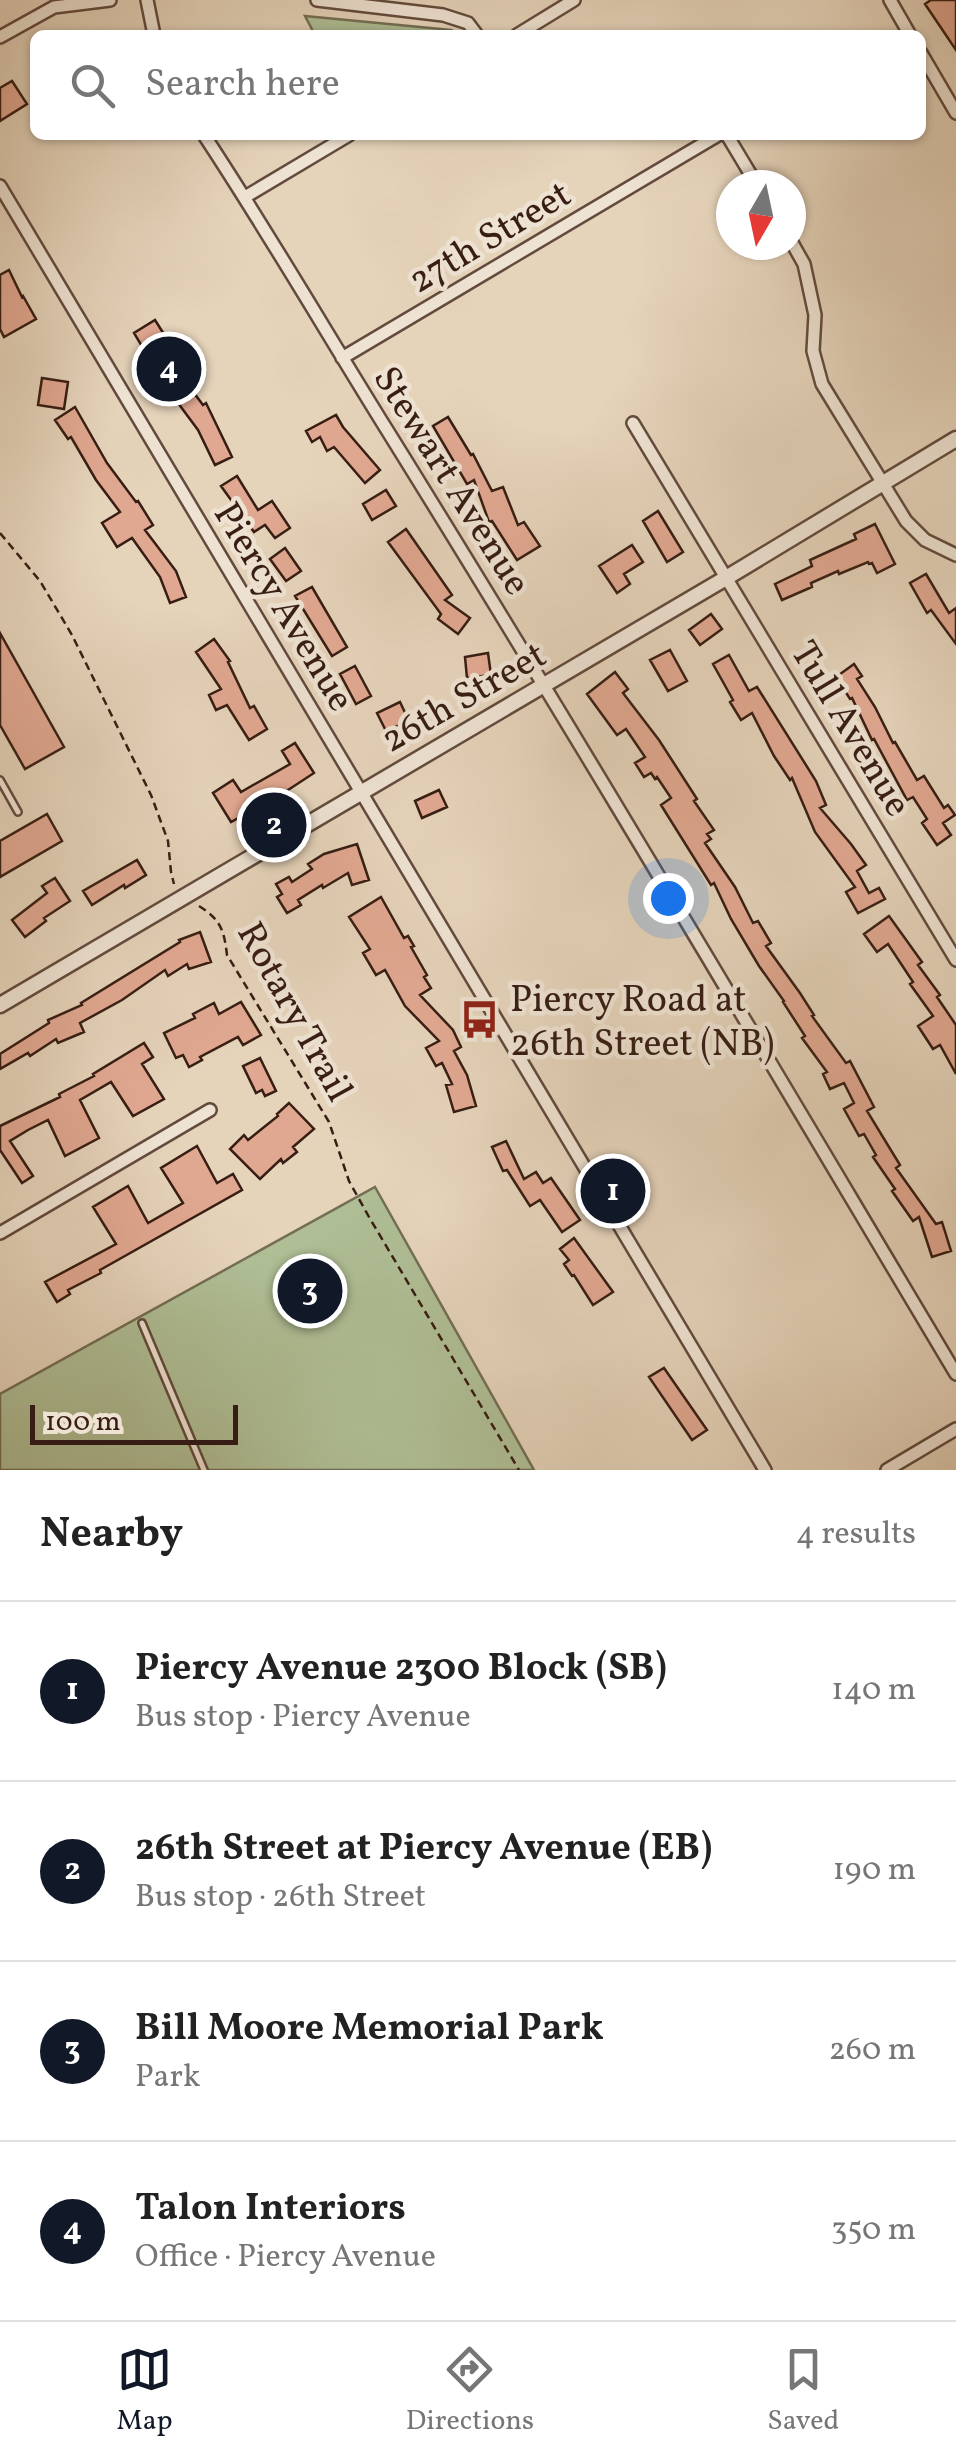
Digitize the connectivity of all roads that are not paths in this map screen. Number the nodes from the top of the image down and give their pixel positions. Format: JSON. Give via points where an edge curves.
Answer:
{"nodes":[{"id":1,"x":110,"y":0,"type":"edge"},
{"id":2,"x":147,"y":0,"type":"edge"},
{"id":3,"x":317,"y":0,"type":"edge"},
{"id":4,"x":574,"y":0,"type":"edge"},
{"id":5,"x":890,"y":0,"type":"edge"},
{"id":6,"x":153,"y":30,"type":"edge"},
{"id":7,"x":473,"y":30,"type":"edge"},
{"id":8,"x":525,"y":30,"type":"edge"},
{"id":9,"x":907,"y":30,"type":"edge"},
{"id":10,"x":0,"y":38,"type":"edge"},
{"id":11,"x":926,"y":62,"type":"edge"},
{"id":12,"x":956,"y":113,"type":"edge"},
{"id":13,"x":207,"y":140,"type":"edge"},
{"id":14,"x":341,"y":140,"type":"edge"},
{"id":15,"x":710,"y":140,"type":"edge"},
{"id":16,"x":730,"y":140,"type":"edge"},
{"id":17,"x":748,"y":170,"type":"edge"},
{"id":18,"x":0,"y":186,"type":"edge"},
{"id":19,"x":245,"y":196,"type":"junction"},
{"id":20,"x":802,"y":260,"type":"edge"},
{"id":21,"x":342,"y":358,"type":"junction"},
{"id":22,"x":634,"y":423,"type":"dead end"},
{"id":23,"x":956,"y":439,"type":"edge"},
{"id":24,"x":882,"y":482,"type":"junction"},
{"id":25,"x":956,"y":555,"type":"edge"},
{"id":26,"x":726,"y":578,"type":"junction"},
{"id":27,"x":545,"y":685,"type":"junction"},
{"id":28,"x":0,"y":780,"type":"edge"},
{"id":29,"x":362,"y":793,"type":"junction"},
{"id":30,"x":18,"y":812,"type":"dead end"},
{"id":31,"x":956,"y":960,"type":"edge"},
{"id":32,"x":0,"y":1005,"type":"edge"},
{"id":33,"x":210,"y":1110,"type":"dead end"},
{"id":34,"x":0,"y":1233,"type":"edge"},
{"id":35,"x":142,"y":1323,"type":"dead end"},
{"id":36,"x":956,"y":1374,"type":"edge"},
{"id":37,"x":956,"y":1429,"type":"edge"},
{"id":38,"x":204,"y":1470,"type":"edge"},
{"id":39,"x":765,"y":1470,"type":"edge"},
{"id":40,"x":887,"y":1470,"type":"edge"}],
"edges":[{"from":1,"to":10,"type":"street","via":[[54,7]]},
{"from":2,"to":6,"type":"street"},
{"from":3,"to":7,"type":"street","via":[[442,15]]},
{"from":4,"to":8,"type":"street"},
{"from":5,"to":9,"type":"street"},
{"from":11,"to":12,"type":"street"},
{"from":13,"to":19,"type":"street","name":"Stewart Avenue"},
{"from":14,"to":19,"type":"street"},
{"from":15,"to":21,"type":"street","name":"27th Street"},
{"from":16,"to":17,"type":"street"},
{"from":18,"to":29,"type":"street","name":"Piercy Avenue"},
{"from":19,"to":21,"type":"street","name":"Stewart Avenue"},
{"from":20,"to":24,"type":"street","via":[[822,384]]},
{"from":21,"to":27,"type":"street","name":"Stewart Avenue"},
{"from":22,"to":26,"type":"street","name":"Tull Avenue"},
{"from":23,"to":24,"type":"street","name":"26th Street"},
{"from":24,"to":25,"type":"street","via":[[925,540]]},
{"from":24,"to":26,"type":"street","name":"26th Street"},
{"from":26,"to":27,"type":"street","name":"26th Street"},
{"from":26,"to":31,"type":"street","name":"Tull Avenue"},
{"from":27,"to":29,"type":"street","name":"26th Street"},
{"from":27,"to":36,"type":"street","name":"Stewart Avenue"},
{"from":28,"to":30,"type":"lane"},
{"from":29,"to":32,"type":"street","name":"26th Street"},
{"from":29,"to":39,"type":"street","name":"Piercy Avenue"},
{"from":33,"to":34,"type":"street"},
{"from":35,"to":38,"type":"lane"},
{"from":37,"to":40,"type":"street"}]}
